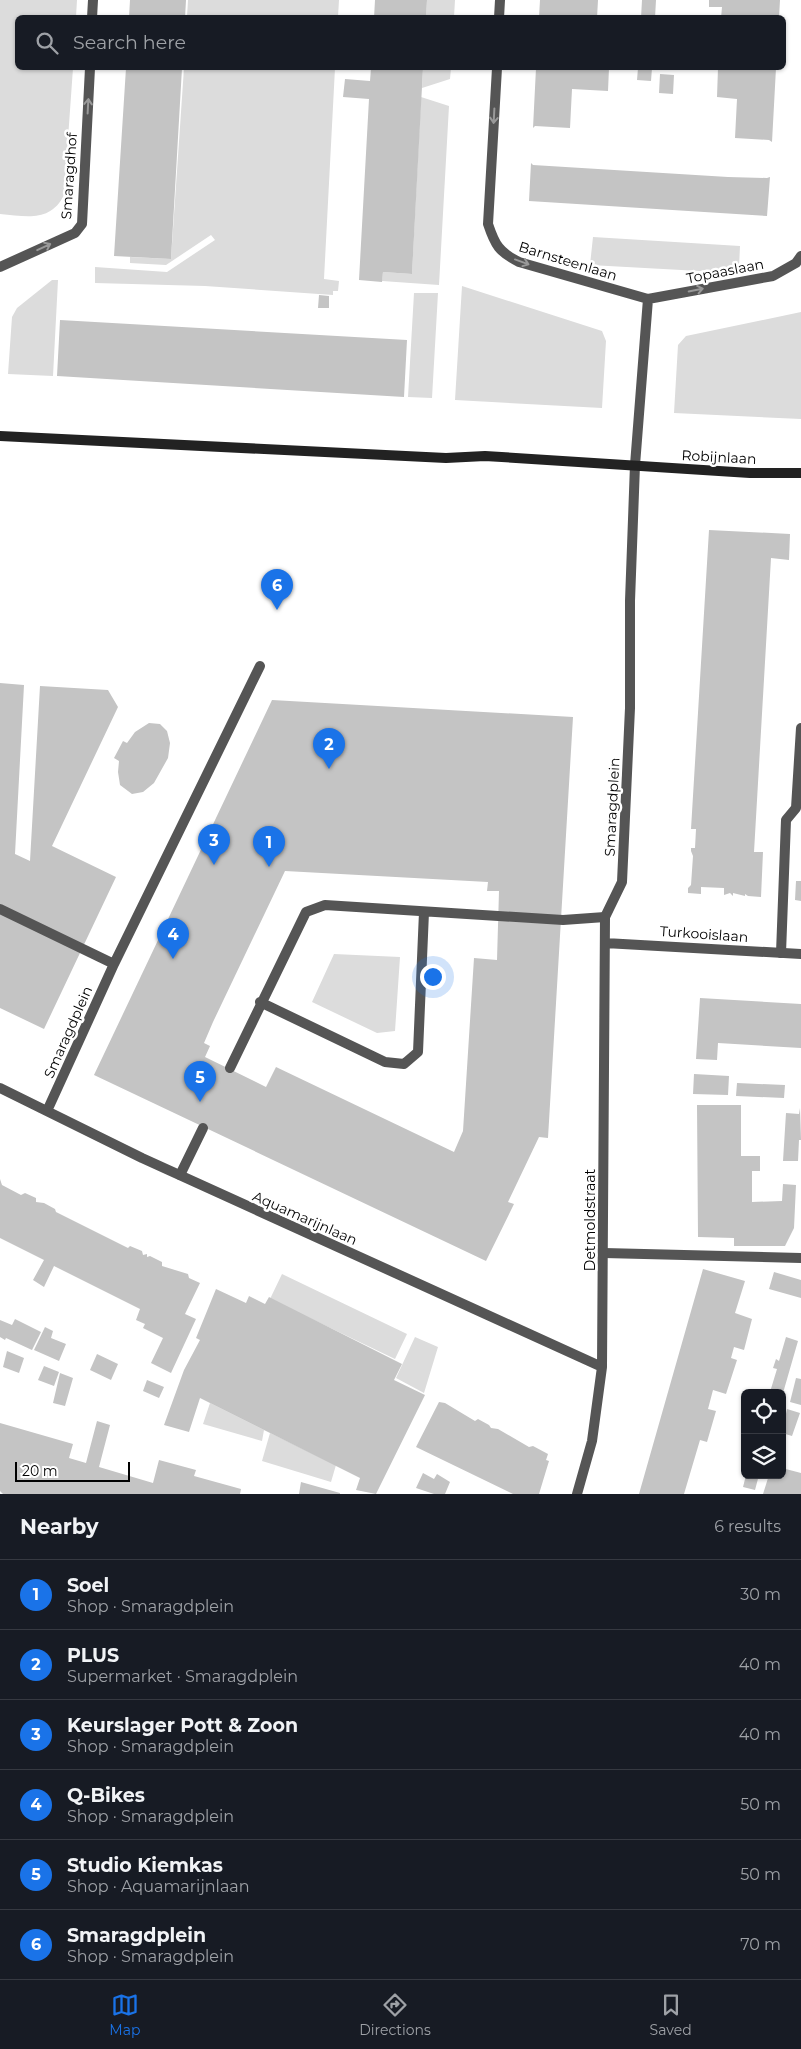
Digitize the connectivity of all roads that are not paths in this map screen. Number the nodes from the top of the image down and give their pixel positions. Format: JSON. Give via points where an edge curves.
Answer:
{"nodes":[{"id":1,"x":93,"y":0,"type":"edge"},
{"id":2,"x":500,"y":0,"type":"edge"},
{"id":3,"x":92,"y":15,"type":"edge"},
{"id":4,"x":499,"y":15,"type":"edge"},
{"id":5,"x":90,"y":70,"type":"edge"},
{"id":6,"x":497,"y":70,"type":"edge"},
{"id":7,"x":801,"y":256,"type":"edge"},
{"id":8,"x":0,"y":267,"type":"edge"},
{"id":9,"x":648,"y":299,"type":"junction"},
{"id":10,"x":0,"y":436,"type":"edge"},
{"id":11,"x":636,"y":465,"type":"junction"},
{"id":12,"x":801,"y":474,"type":"edge"},
{"id":13,"x":260,"y":666,"type":"dead end"},
{"id":14,"x":801,"y":728,"type":"edge"},
{"id":15,"x":0,"y":909,"type":"edge"},
{"id":16,"x":424,"y":912,"type":"junction"},
{"id":17,"x":605,"y":918,"type":"junction"},
{"id":18,"x":605,"y":943,"type":"junction"},
{"id":19,"x":782,"y":953,"type":"junction"},
{"id":20,"x":801,"y":954,"type":"edge"},
{"id":21,"x":114,"y":964,"type":"junction"},
{"id":22,"x":260,"y":1002,"type":"junction"},
{"id":23,"x":230,"y":1068,"type":"dead end"},
{"id":24,"x":0,"y":1088,"type":"edge"},
{"id":25,"x":48,"y":1111,"type":"junction"},
{"id":26,"x":203,"y":1128,"type":"dead end"},
{"id":27,"x":180,"y":1176,"type":"junction"},
{"id":28,"x":604,"y":1253,"type":"junction"},
{"id":29,"x":801,"y":1258,"type":"edge"},
{"id":30,"x":602,"y":1367,"type":"junction"},
{"id":31,"x":576,"y":1494,"type":"edge"}],
"edges":[{"from":1,"to":3,"type":"street"},
{"from":2,"to":4,"type":"street"},
{"from":8,"to":5,"type":"street","name":"Smaragdhof","one_way":true,"via":[[75,233],[82,224]]},
{"from":6,"to":9,"type":"street","name":"Barnsteenlaan","one_way":true,"via":[[488,224],[493,240],[504,254],[519,262]]},
{"from":9,"to":7,"type":"street","name":"Topaaslaan","one_way":true,"via":[[773,276],[796,263]]},
{"from":9,"to":11,"type":"street"},
{"from":10,"to":11,"type":"street"},
{"from":11,"to":12,"type":"street","name":"Robijnlaan"},
{"from":11,"to":17,"type":"street","name":"Smaragdplein","via":[[622,882]]},
{"from":13,"to":21,"type":"street","name":"Smaragdplein"},
{"from":14,"to":19,"type":"street","via":[[796,808],[786,820]]},
{"from":15,"to":21,"type":"street"},
{"from":16,"to":17,"type":"street","via":[[563,920]]},
{"from":16,"to":22,"type":"street","via":[[325,905],[306,912]]},
{"from":16,"to":22,"type":"street","via":[[418,1052],[404,1064],[385,1062]]},
{"from":17,"to":18,"type":"street","name":"Smaragdplein"},
{"from":18,"to":19,"type":"street","name":"Turkooislaan"},
{"from":18,"to":28,"type":"street","name":"Detmoldstraat"},
{"from":19,"to":20,"type":"street","name":"Turkooislaan"},
{"from":21,"to":25,"type":"street","name":"Smaragdplein"},
{"from":22,"to":23,"type":"street"},
{"from":24,"to":25,"type":"street","name":"Aquamarijnlaan"},
{"from":25,"to":27,"type":"street","name":"Aquamarijnlaan"},
{"from":26,"to":27,"type":"street"},
{"from":27,"to":30,"type":"street","name":"Aquamarijnlaan"},
{"from":28,"to":29,"type":"street"},
{"from":28,"to":30,"type":"street","name":"Detmoldstraat"},
{"from":30,"to":31,"type":"street","name":"Detmoldstraat","via":[[592,1440]]}]}
